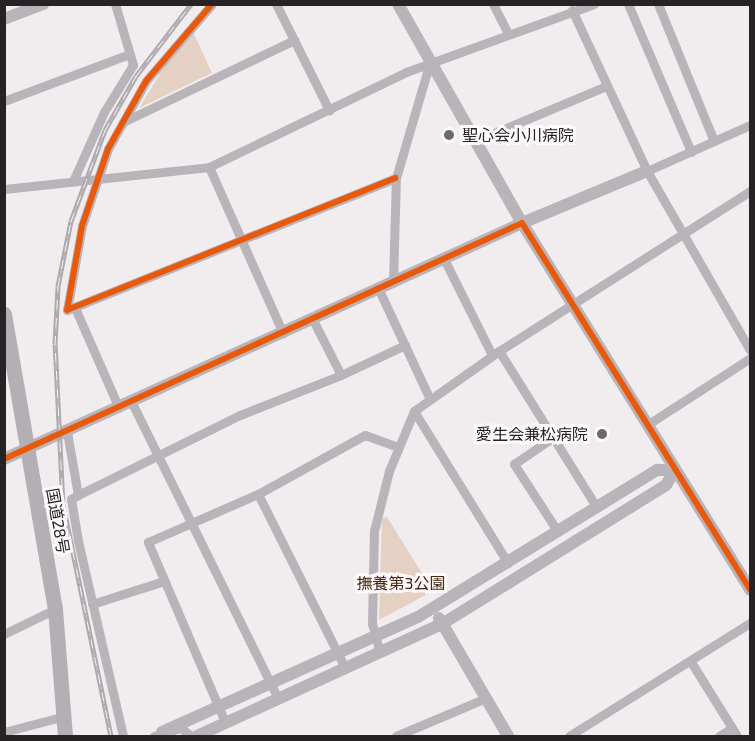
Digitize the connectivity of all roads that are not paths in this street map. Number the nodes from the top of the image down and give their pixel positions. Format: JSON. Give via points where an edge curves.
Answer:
{"nodes":[{"id":1,"x":43,"y":4,"type":"edge"},
{"id":2,"x":115,"y":4,"type":"edge"},
{"id":3,"x":212,"y":4,"type":"edge"},
{"id":4,"x":276,"y":4,"type":"edge"},
{"id":5,"x":398,"y":4,"type":"edge"},
{"id":6,"x":493,"y":4,"type":"edge"},
{"id":7,"x":594,"y":4,"type":"edge"},
{"id":8,"x":628,"y":4,"type":"edge"},
{"id":9,"x":658,"y":4,"type":"edge"},
{"id":10,"x":572,"y":10,"type":"junction"},
{"id":11,"x":4,"y":19,"type":"edge"},
{"id":12,"x":508,"y":33,"type":"junction"},
{"id":13,"x":294,"y":40,"type":"junction"},
{"id":14,"x":130,"y":54,"type":"junction"},
{"id":15,"x":430,"y":62,"type":"junction"},
{"id":16,"x":604,"y":87,"type":"junction"},
{"id":17,"x":4,"y":101,"type":"edge"},
{"id":18,"x":329,"y":110,"type":"junction"},
{"id":19,"x":123,"y":122,"type":"junction"},
{"id":20,"x":750,"y":128,"type":"edge"},
{"id":21,"x":475,"y":141,"type":"junction"},
{"id":22,"x":714,"y":141,"type":"junction"},
{"id":23,"x":691,"y":152,"type":"junction"},
{"id":24,"x":209,"y":167,"type":"junction"},
{"id":25,"x":647,"y":171,"type":"junction"},
{"id":26,"x":396,"y":178,"type":"junction"},
{"id":27,"x":96,"y":180,"type":"junction"},
{"id":28,"x":74,"y":181,"type":"junction"},
{"id":29,"x":4,"y":189,"type":"edge"},
{"id":30,"x":750,"y":191,"type":"edge"},
{"id":31,"x":522,"y":223,"type":"junction"},
{"id":32,"x":683,"y":234,"type":"junction"},
{"id":33,"x":242,"y":241,"type":"junction"},
{"id":34,"x":444,"y":259,"type":"junction"},
{"id":35,"x":393,"y":283,"type":"junction"},
{"id":36,"x":378,"y":290,"type":"junction"},
{"id":37,"x":574,"y":305,"type":"junction"},
{"id":38,"x":75,"y":308,"type":"junction"},
{"id":39,"x":4,"y":314,"type":"edge"},
{"id":40,"x":313,"y":320,"type":"junction"},
{"id":41,"x":284,"y":333,"type":"junction"},
{"id":42,"x":7,"y":341,"type":"edge"},
{"id":43,"x":405,"y":345,"type":"junction"},
{"id":44,"x":750,"y":350,"type":"edge"},
{"id":45,"x":495,"y":353,"type":"junction"},
{"id":46,"x":750,"y":358,"type":"edge"},
{"id":47,"x":340,"y":375,"type":"junction"},
{"id":48,"x":429,"y":397,"type":"junction"},
{"id":49,"x":132,"y":402,"type":"junction"},
{"id":50,"x":119,"y":408,"type":"junction"},
{"id":51,"x":414,"y":411,"type":"junction"},
{"id":52,"x":650,"y":423,"type":"junction"},
{"id":53,"x":67,"y":432,"type":"junction"},
{"id":54,"x":552,"y":438,"type":"junction"},
{"id":55,"x":398,"y":447,"type":"junction"},
{"id":56,"x":28,"y":448,"type":"junction"},
{"id":57,"x":157,"y":458,"type":"junction"},
{"id":58,"x":4,"y":459,"type":"edge"},
{"id":59,"x":675,"y":470,"type":"junction"},
{"id":60,"x":258,"y":494,"type":"junction"},
{"id":61,"x":78,"y":495,"type":"junction"},
{"id":62,"x":597,"y":508,"type":"junction"},
{"id":63,"x":190,"y":522,"type":"junction"},
{"id":64,"x":558,"y":532,"type":"junction"},
{"id":65,"x":508,"y":563,"type":"junction"},
{"id":66,"x":164,"y":581,"type":"junction"},
{"id":67,"x":750,"y":590,"type":"edge"},
{"id":68,"x":92,"y":604,"type":"junction"},
{"id":69,"x":55,"y":609,"type":"junction"},
{"id":70,"x":435,"y":609,"type":"junction"},
{"id":71,"x":750,"y":623,"type":"edge"},
{"id":72,"x":442,"y":624,"type":"junction"},
{"id":73,"x":4,"y":634,"type":"edge"},
{"id":74,"x":373,"y":638,"type":"junction"},
{"id":75,"x":338,"y":653,"type":"junction"},
{"id":76,"x":380,"y":653,"type":"junction"},
{"id":77,"x":692,"y":662,"type":"junction"},
{"id":78,"x":345,"y":668,"type":"junction"},
{"id":79,"x":270,"y":683,"type":"junction"},
{"id":80,"x":278,"y":698,"type":"junction"},
{"id":81,"x":486,"y":698,"type":"junction"},
{"id":82,"x":218,"y":706,"type":"junction"},
{"id":83,"x":65,"y":716,"type":"junction"},
{"id":84,"x":225,"y":722,"type":"junction"},
{"id":85,"x":4,"y":732,"type":"edge"},
{"id":86,"x":734,"y":732,"type":"edge"},
{"id":87,"x":158,"y":734,"type":"edge"},
{"id":88,"x":403,"y":735,"type":"edge"},
{"id":89,"x":65,"y":736,"type":"edge"},
{"id":90,"x":123,"y":736,"type":"edge"},
{"id":91,"x":191,"y":736,"type":"edge"},
{"id":92,"x":197,"y":736,"type":"edge"},
{"id":93,"x":508,"y":736,"type":"edge"},
{"id":94,"x":569,"y":736,"type":"edge"},
{"id":95,"x":719,"y":736,"type":"edge"}],
"edges":[{"from":1,"to":11,"type":"street"},
{"from":2,"to":14,"type":"street"},
{"from":3,"to":19,"type":"street","via":[[146,81]]},
{"from":4,"to":13,"type":"street"},
{"from":5,"to":15,"type":"street"},
{"from":6,"to":12,"type":"street"},
{"from":7,"to":10,"type":"street"},
{"from":8,"to":23,"type":"street"},
{"from":9,"to":22,"type":"street"},
{"from":10,"to":12,"type":"street"},
{"from":10,"to":16,"type":"street"},
{"from":12,"to":15,"type":"street"},
{"from":13,"to":18,"type":"street"},
{"from":13,"to":19,"type":"street"},
{"from":14,"to":17,"type":"street"},
{"from":14,"to":28,"type":"street","via":[[133,65],[104,111]]},
{"from":15,"to":18,"type":"street"},
{"from":15,"to":21,"type":"street"},
{"from":15,"to":26,"type":"street"},
{"from":16,"to":21,"type":"street"},
{"from":16,"to":25,"type":"street"},
{"from":18,"to":24,"type":"street"},
{"from":19,"to":27,"type":"street"},
{"from":20,"to":22,"type":"street"},
{"from":21,"to":31,"type":"street"},
{"from":22,"to":23,"type":"street"},
{"from":23,"to":25,"type":"street"},
{"from":24,"to":27,"type":"street"},
{"from":24,"to":33,"type":"street"},
{"from":25,"to":31,"type":"street"},
{"from":25,"to":32,"type":"street"},
{"from":26,"to":33,"type":"street"},
{"from":26,"to":35,"type":"street"},
{"from":27,"to":28,"type":"street"},
{"from":27,"to":38,"type":"street","via":[[71,275],[67,310]]},
{"from":28,"to":29,"type":"street"},
{"from":30,"to":32,"type":"street"},
{"from":31,"to":34,"type":"street"},
{"from":31,"to":37,"type":"street"},
{"from":32,"to":37,"type":"street"},
{"from":32,"to":44,"type":"street"},
{"from":33,"to":38,"type":"street"},
{"from":33,"to":41,"type":"street"},
{"from":34,"to":35,"type":"street"},
{"from":34,"to":45,"type":"street"},
{"from":35,"to":36,"type":"street"},
{"from":36,"to":40,"type":"street"},
{"from":36,"to":43,"type":"street"},
{"from":37,"to":45,"type":"street"},
{"from":37,"to":52,"type":"street"},
{"from":38,"to":50,"type":"street"},
{"from":39,"to":42,"type":"highway","name":"国道28号"},
{"from":40,"to":41,"type":"street"},
{"from":40,"to":47,"type":"street"},
{"from":41,"to":49,"type":"street"},
{"from":42,"to":56,"type":"highway","name":"国道28号"},
{"from":43,"to":47,"type":"street"},
{"from":43,"to":48,"type":"street"},
{"from":45,"to":48,"type":"street"},
{"from":45,"to":54,"type":"street"},
{"from":46,"to":52,"type":"street"},
{"from":47,"to":57,"type":"street","via":[[240,415]]},
{"from":48,"to":51,"type":"street"},
{"from":49,"to":50,"type":"street"},
{"from":49,"to":57,"type":"street"},
{"from":50,"to":53,"type":"street"},
{"from":51,"to":55,"type":"street"},
{"from":51,"to":65,"type":"street"},
{"from":52,"to":59,"type":"street"},
{"from":53,"to":56,"type":"street"},
{"from":53,"to":61,"type":"street"},
{"from":54,"to":62,"type":"street"},
{"from":54,"to":64,"type":"street","via":[[514,464]]},
{"from":55,"to":60,"type":"street","via":[[365,435]]},
{"from":55,"to":74,"type":"street","via":[[374,531]]},
{"from":56,"to":58,"type":"street"},
{"from":56,"to":69,"type":"highway","name":"国道28号"},
{"from":57,"to":61,"type":"street"},
{"from":57,"to":63,"type":"street"},
{"from":59,"to":62,"type":"street","via":[[657,470]]},
{"from":59,"to":67,"type":"street"},
{"from":59,"to":72,"type":"street","via":[[666,485]]},
{"from":60,"to":63,"type":"street"},
{"from":60,"to":75,"type":"street"},
{"from":61,"to":68,"type":"street","via":[[71,499]]},
{"from":62,"to":64,"type":"street"},
{"from":63,"to":66,"type":"street","via":[[148,542]]},
{"from":63,"to":79,"type":"street"},
{"from":64,"to":65,"type":"street"},
{"from":65,"to":70,"type":"street"},
{"from":66,"to":68,"type":"street"},
{"from":66,"to":82,"type":"street"},
{"from":68,"to":90,"type":"street"},
{"from":69,"to":73,"type":"street"},
{"from":69,"to":83,"type":"highway","name":"国道28号"},
{"from":70,"to":72,"type":"street"},
{"from":70,"to":74,"type":"street"},
{"from":71,"to":77,"type":"street"},
{"from":72,"to":76,"type":"street"},
{"from":72,"to":81,"type":"street"},
{"from":74,"to":75,"type":"street"},
{"from":74,"to":76,"type":"street"},
{"from":75,"to":78,"type":"street"},
{"from":75,"to":79,"type":"street"},
{"from":76,"to":78,"type":"street"},
{"from":77,"to":86,"type":"street"},
{"from":77,"to":94,"type":"street"},
{"from":78,"to":80,"type":"street"},
{"from":79,"to":80,"type":"street"},
{"from":79,"to":82,"type":"street"},
{"from":80,"to":84,"type":"street"},
{"from":81,"to":88,"type":"street"},
{"from":81,"to":93,"type":"street"},
{"from":82,"to":84,"type":"street"},
{"from":82,"to":87,"type":"street"},
{"from":83,"to":85,"type":"street"},
{"from":83,"to":89,"type":"highway","name":"国道28号"},
{"from":84,"to":92,"type":"street"},
{"from":86,"to":95,"type":"street"},
{"from":87,"to":91,"type":"street","via":[[181,728]]}]}
